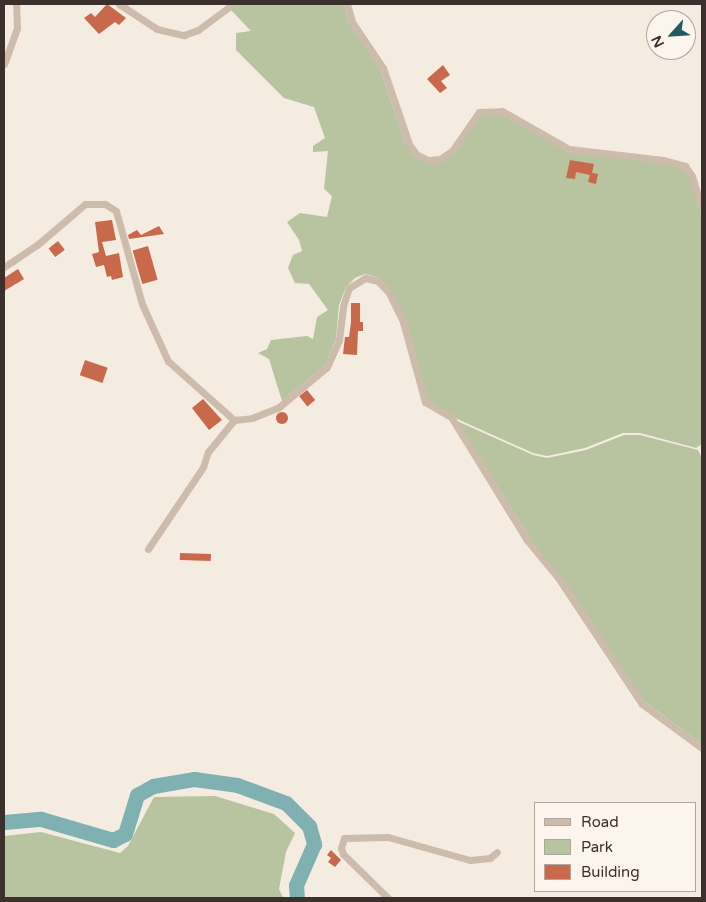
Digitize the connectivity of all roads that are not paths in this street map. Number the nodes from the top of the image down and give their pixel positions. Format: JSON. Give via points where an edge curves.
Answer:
{"nodes":[{"id":1,"x":16,"y":4,"type":"edge"},
{"id":2,"x":119,"y":4,"type":"edge"},
{"id":3,"x":233,"y":4,"type":"edge"},
{"id":4,"x":347,"y":4,"type":"edge"},
{"id":5,"x":4,"y":64,"type":"edge"},
{"id":6,"x":702,"y":209,"type":"edge"},
{"id":7,"x":4,"y":268,"type":"edge"},
{"id":8,"x":234,"y":420,"type":"junction"},
{"id":9,"x":148,"y":549,"type":"dead end"},
{"id":10,"x":702,"y":748,"type":"edge"},
{"id":11,"x":497,"y":852,"type":"dead end"},
{"id":12,"x":388,"y":898,"type":"edge"}],
"edges":[{"from":1,"to":5,"type":"street","via":[[17,28]]},
{"from":2,"to":3,"type":"street","via":[[157,29],[184,34],[198,30]]},
{"from":4,"to":6,"type":"street","via":[[352,22],[383,68],[409,144],[416,154],[428,160],[440,159],[452,151],[479,112],[502,112],[569,149],[675,162],[692,176]]},
{"from":7,"to":8,"type":"street","via":[[84,204],[105,204],[116,211],[142,304],[168,361]]},
{"from":8,"to":9,"type":"street","via":[[208,452],[203,467]]},
{"from":8,"to":10,"type":"street","via":[[252,418],[279,407],[327,367],[339,340],[342,306],[349,288],[365,278],[378,281],[389,293],[403,322],[425,402],[451,417],[527,540],[559,579],[642,704]]},
{"from":11,"to":12,"type":"street","via":[[490,858],[470,860],[388,836],[344,838],[343,854]]}]}
